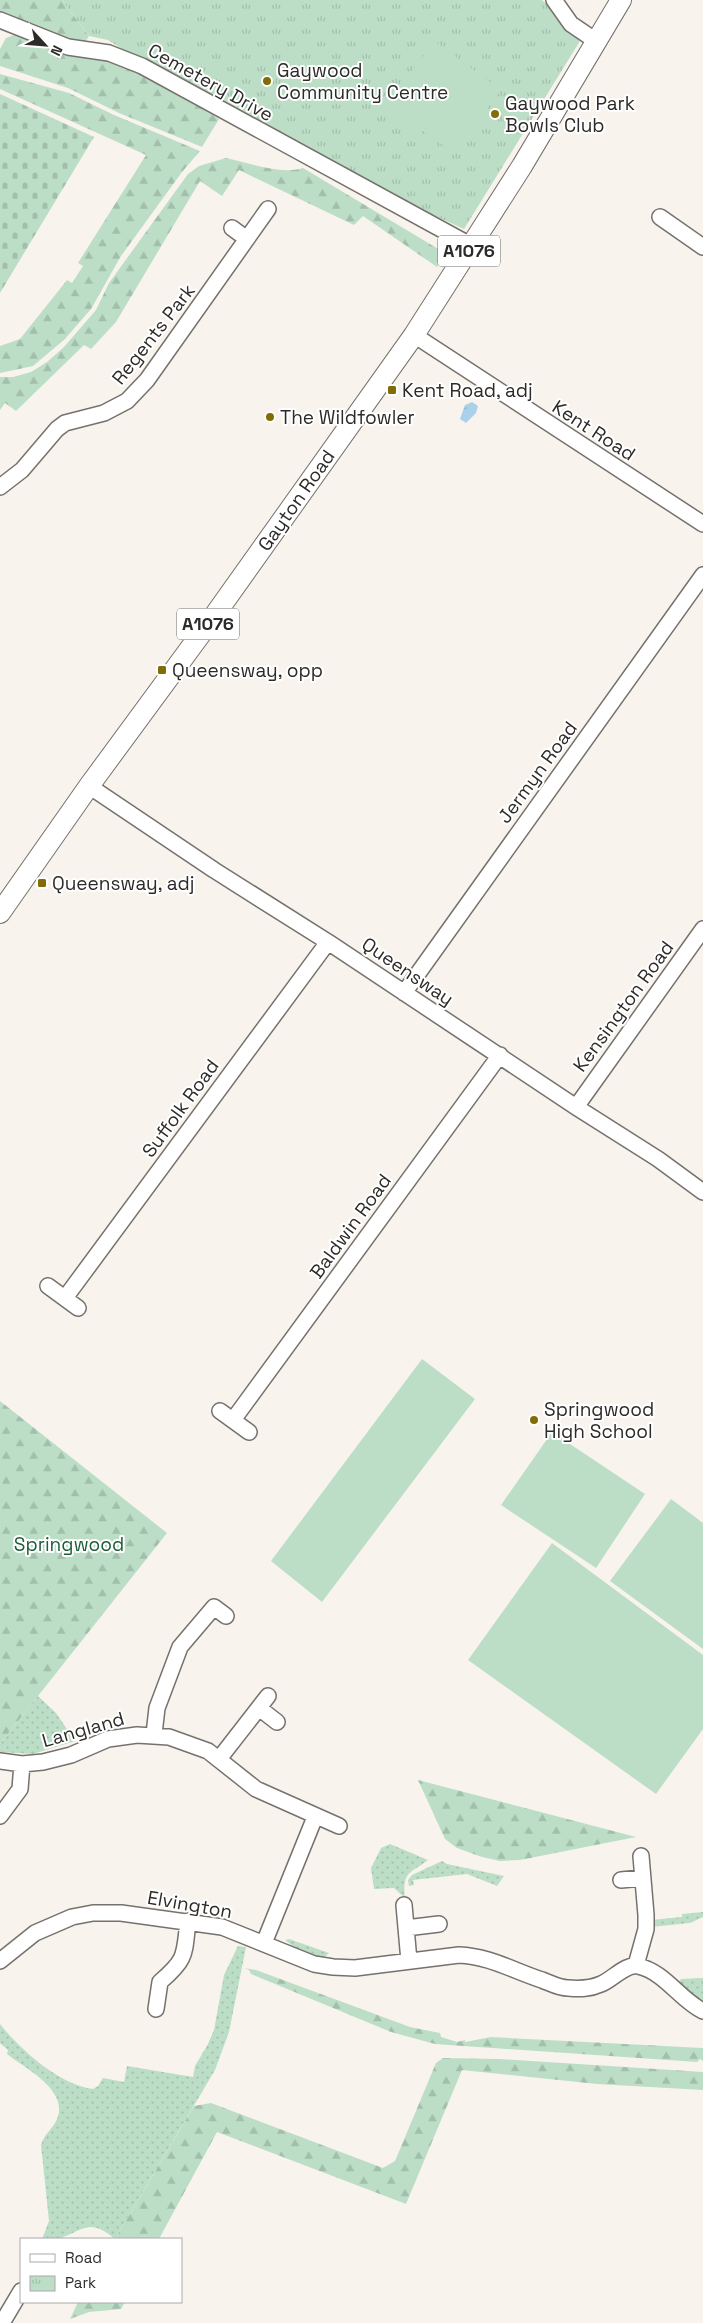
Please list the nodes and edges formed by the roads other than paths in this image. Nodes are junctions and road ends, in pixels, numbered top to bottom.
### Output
1 (554, 0) edge
2 (621, 0) edge
3 (0, 20) edge
4 (596, 41) junction
5 (268, 209) dead end
6 (660, 217) dead end
7 (232, 228) dead end
8 (246, 239) junction
9 (472, 246) junction
10 (703, 246) edge
11 (414, 335) junction
12 (0, 487) edge
13 (703, 524) edge
14 (703, 575) edge
15 (89, 786) junction
16 (0, 913) edge
17 (703, 929) edge
18 (328, 942) junction
19 (404, 993) junction
20 (500, 1055) junction
21 (576, 1107) junction
22 (703, 1192) edge
23 (48, 1286) dead end
24 (64, 1298) junction
25 (78, 1308) dead end
26 (220, 1411) dead end
27 (233, 1420) junction
28 (249, 1432) dead end
29 (214, 1607) dead end
30 (277, 1722) dead end
31 (154, 1734) junction
32 (219, 1759) junction
33 (0, 1761) edge
34 (22, 1764) junction
35 (0, 1816) edge
36 (316, 1817) junction
37 (339, 1826) dead end
38 (641, 1856) dead end
39 (642, 1878) junction
40 (620, 1880) dead end
41 (404, 1905) dead end
42 (188, 1921) junction
43 (439, 1924) dead end
44 (406, 1928) junction
45 (264, 1943) junction
46 (0, 1961) edge
47 (409, 1961) junction
48 (636, 1965) junction
49 (156, 2009) dead end
50 (703, 2011) edge
51 (20, 2293) edge
52 (5, 2305) edge
53 (2, 2323) edge

1 - 4 street
2 - 4 main road, Gayton Road / A1076
3 - 9 street, Cemetery Drive
4 - 9 main road, Gayton Road / A1076
5 - 8 street, Regents Park
6 - 10 street
7 - 8 street
8 - 12 street, Regents Park
9 - 11 main road, Gayton Road / A1076
11 - 13 street, Kent Road
11 - 15 main road, Gayton Road / A1076
14 - 19 street, Jermyn Road
15 - 16 main road, Gayton Road / A1076
15 - 18 street, Queensway
17 - 21 street, Kensington Road
18 - 19 street, Queensway
18 - 24 street, Suffolk Road
19 - 20 street, Queensway
20 - 21 street, Queensway
20 - 27 street, Baldwin Road
21 - 22 street, Queensway
23 - 24 street
24 - 25 street
26 - 27 street
27 - 28 street
29 - 31 street, Langland
30 - 32 street
31 - 32 street, Langland
31 - 34 street, Langland
32 - 36 street, Langland
33 - 34 street, Langland
34 - 35 street, Langland
36 - 37 street, Langland
36 - 45 street
38 - 39 street
39 - 40 street
39 - 48 street
41 - 44 street
42 - 45 street, Elvington
42 - 46 street, Elvington
42 - 49 street
43 - 44 street
44 - 47 street
45 - 47 street, Elvington
47 - 48 street, Elvington
48 - 50 street
51 - 52 street
52 - 53 street

